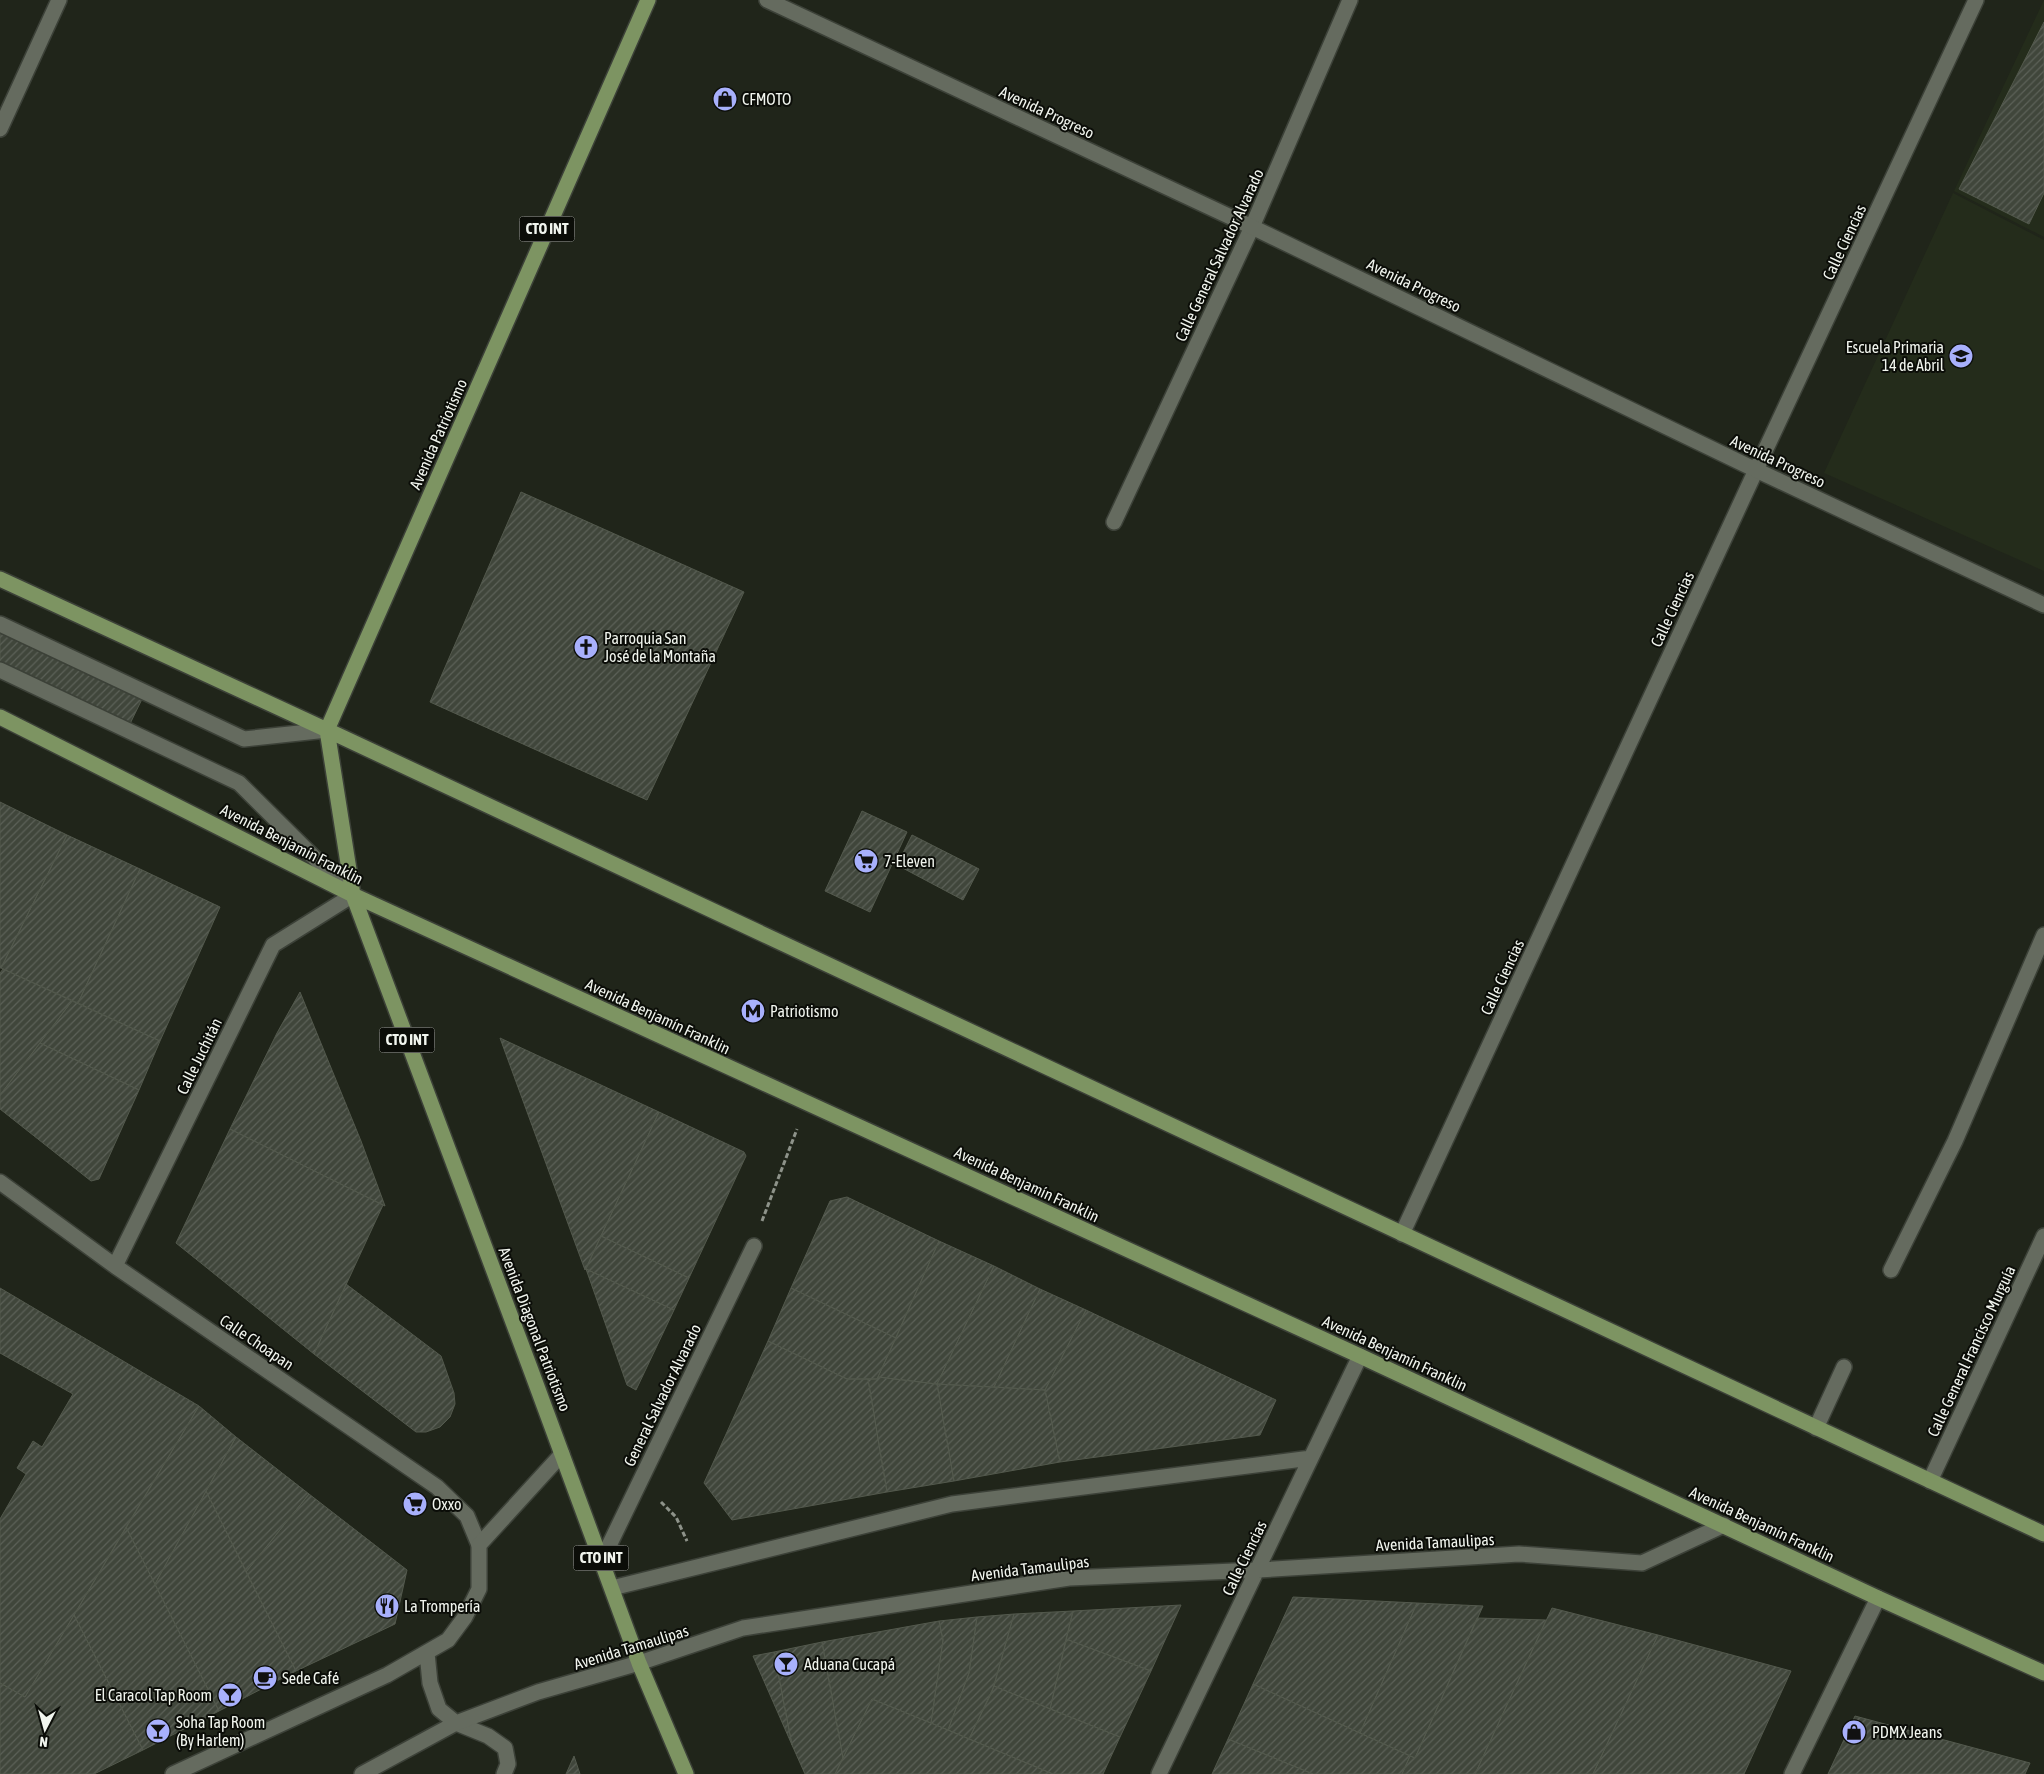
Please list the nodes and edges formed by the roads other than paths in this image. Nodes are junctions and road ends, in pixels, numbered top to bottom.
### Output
1 (59, 0) edge
2 (648, 0) edge
3 (767, 0) edge
4 (1350, 0) edge
5 (1976, 0) edge
6 (0, 129) edge
7 (1252, 227) junction
8 (1756, 470) junction
9 (1114, 522) dead end
10 (0, 579) edge
11 (2044, 605) edge
12 (0, 624) edge
13 (0, 670) edge
14 (0, 717) edge
15 (327, 730) junction
16 (353, 896) junction
17 (2044, 935) edge
18 (0, 1182) edge
19 (1402, 1234) junction
20 (2044, 1236) edge
21 (754, 1246) dead end
22 (115, 1266) junction
23 (1891, 1270) dead end
24 (1360, 1356) junction
25 (1844, 1367) dead end
26 (1816, 1428) junction
27 (562, 1454) junction
28 (1311, 1458) junction
29 (1930, 1481) junction
30 (1724, 1525) junction
31 (2044, 1534) edge
32 (479, 1545) junction
33 (602, 1560) junction
34 (1258, 1570) junction
35 (612, 1588) junction
36 (1878, 1598) junction
37 (427, 1653) junction
38 (639, 1663) junction
39 (2044, 1673) edge
40 (456, 1724) junction
41 (173, 1774) edge
42 (362, 1774) edge
43 (504, 1774) edge
44 (686, 1774) edge
45 (1160, 1774) edge
46 (1792, 1774) edge

1 - 6 street
2 - 15 main road, Avenida Patriotismo / CTO INT
3 - 7 street, Avenida Progreso
4 - 7 street, Calle General Salvador Alvarado
5 - 8 street, Calle Ciencias
7 - 8 street, Avenida Progreso
7 - 9 street, Calle General Salvador Alvarado
8 - 11 street, Avenida Progreso
8 - 19 street, Calle Ciencias
10 - 15 main road
12 - 15 street
13 - 16 street
14 - 16 main road, Avenida Benjamín Franklin
15 - 16 main road, CTO INT
15 - 19 main road
16 - 22 street, Calle Juchitán
16 - 24 main road, Avenida Benjamín Franklin
16 - 27 main road, Avenida Diagonal Patriotismo / CTO INT
17 - 23 street
18 - 22 street, Calle Choapan
19 - 26 main road
20 - 29 street, Calle General Francisco Murguía
21 - 33 street, General Salvador Alvarado
22 - 32 street, Calle Choapan
24 - 28 street, Calle Ciencias
24 - 30 main road, Avenida Benjamín Franklin
25 - 26 street
26 - 29 main road
27 - 32 street
27 - 33 main road, Avenida Diagonal Patriotismo / CTO INT
28 - 34 street, Calle Ciencias
28 - 35 street
29 - 31 main road
30 - 34 street, Avenida Tamaulipas
30 - 36 main road, Avenida Benjamín Franklin
32 - 37 street
33 - 35 main road, Avenida Diagonal Patriotismo / CTO INT
34 - 38 street, Avenida Tamaulipas
34 - 45 street, Calle Ciencias
35 - 38 main road, Avenida Diagonal Patriotismo / CTO INT
36 - 39 main road, Avenida Benjamín Franklin
36 - 46 street
37 - 40 street
37 - 41 street
38 - 40 street, Avenida Tamaulipas
38 - 44 main road, Avenida Diagonal Patriotismo / CTO INT
40 - 42 street, Avenida Tamaulipas
40 - 43 street

